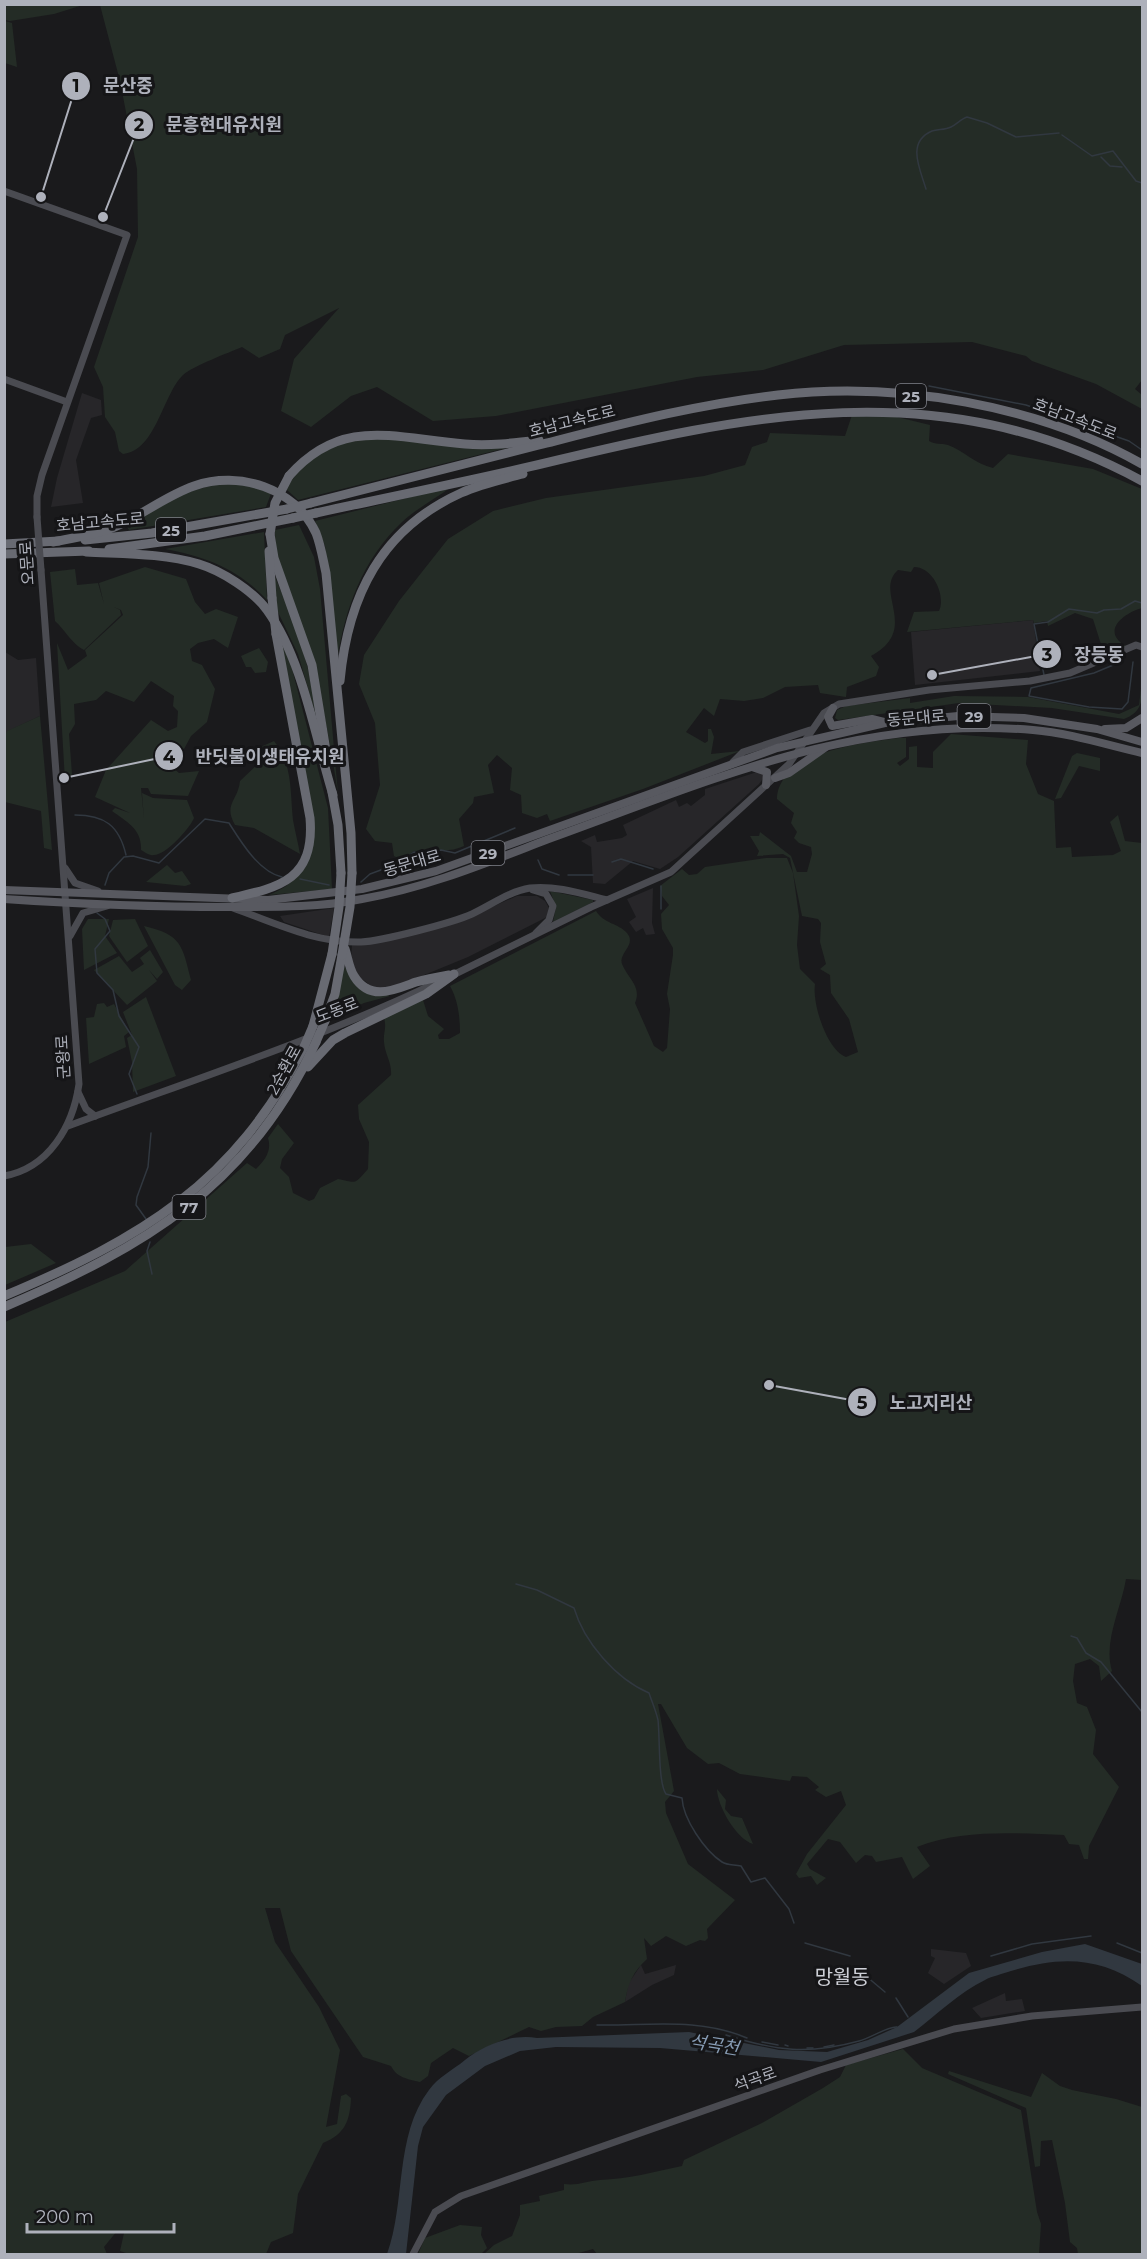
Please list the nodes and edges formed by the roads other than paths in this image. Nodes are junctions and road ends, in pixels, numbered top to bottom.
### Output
1 (4, 191) edge
2 (4, 379) edge
3 (67, 402) junction
4 (698, 428) junction
5 (571, 437) junction
6 (1143, 464) edge
7 (1143, 481) edge
8 (270, 534) junction
9 (53, 542) junction
10 (4, 544) edge
11 (86, 552) junction
12 (4, 554) edge
13 (1143, 647) edge
14 (338, 707) junction
15 (833, 708) junction
16 (1143, 718) edge
17 (885, 723) junction
18 (814, 727) junction
19 (1097, 729) junction
20 (805, 740) junction
21 (1143, 742) edge
22 (830, 744) junction
23 (798, 751) junction
24 (1143, 753) edge
25 (733, 762) junction
26 (747, 767) junction
27 (775, 778) junction
28 (766, 785) junction
29 (333, 795) junction
30 (64, 866) junction
31 (524, 889) junction
32 (4, 890) edge
33 (66, 892) junction
34 (108, 894) junction
35 (4, 899) edge
36 (607, 900) junction
37 (67, 903) junction
38 (230, 903) junction
39 (113, 905) junction
40 (533, 936) junction
41 (69, 939) junction
42 (342, 953) junction
43 (454, 974) junction
44 (297, 1080) junction
45 (78, 1091) junction
46 (95, 1116) junction
47 (68, 1126) junction
48 (4, 1176) edge
49 (4, 1296) edge
50 (4, 1307) edge
51 (1143, 2007) edge
52 (413, 2254) edge

1 - 3 main road, 오문로
2 - 3 main road
3 - 30 main road, 오문로, bridge
4 - 7 highway, 호남고속도로 / 25
4 - 11 highway, 호남고속도로 / 25, bridge
4 - 14 highway
5 - 6 highway, 호남고속도로 / 25
5 - 8 highway, bridge
5 - 9 highway, 호남고속도로 / 25, bridge
8 - 29 highway
8 - 38 highway, bridge
9 - 10 highway, 호남고속도로 / 25
9 - 14 highway
11 - 12 highway, 호남고속도로 / 25
11 - 29 highway
13 - 15 main road
14 - 42 highway, 2순환로 / 77, bridge
15 - 17 main road
15 - 18 main road
16 - 19 main road
17 - 19 main road, 동문대로 / 29
17 - 20 main road, 동문대로 / 29
18 - 20 main road
18 - 25 main road
19 - 21 main road, 동문대로 / 29
20 - 23 main road
20 - 25 main road, 동문대로 / 29
22 - 23 main road, 동문대로 / 29
22 - 24 main road, 동문대로 / 29
22 - 27 main road
23 - 26 main road, 동문대로 / 29
23 - 27 main road
25 - 38 main road, 동문대로 / 29
26 - 28 main road
26 - 38 main road, 동문대로 / 29
27 - 28 main road
28 - 36 main road
29 - 42 highway, 2순환로 / 77, bridge
30 - 33 main road, 오문로
30 - 34 main road
31 - 36 main road, 동문대로
31 - 38 main road, 동문대로
31 - 40 main road
32 - 33 main road, 동문대로 / 29
33 - 34 main road, 동문대로 / 29
33 - 37 main road, 오문로
34 - 38 main road, 동문대로 / 29
35 - 37 main road, 동문대로 / 29
36 - 40 main road, 도동로
37 - 39 main road, 동문대로 / 29
37 - 41 main road, 군왕로
38 - 39 main road, 동문대로 / 29
39 - 41 main road
40 - 43 main road, 도동로
41 - 45 main road, 군왕로
42 - 43 highway
42 - 44 highway, 2순환로 / 77, bridge
42 - 49 highway, 2순환로 / 77, bridge
43 - 44 highway
43 - 46 main road, 도동로
44 - 50 highway, 2순환로 / 77
45 - 46 main road
45 - 47 main road, 군왕로
46 - 47 main road, 도동로
47 - 48 main road, 군왕로
51 - 52 main road, 석곡로

